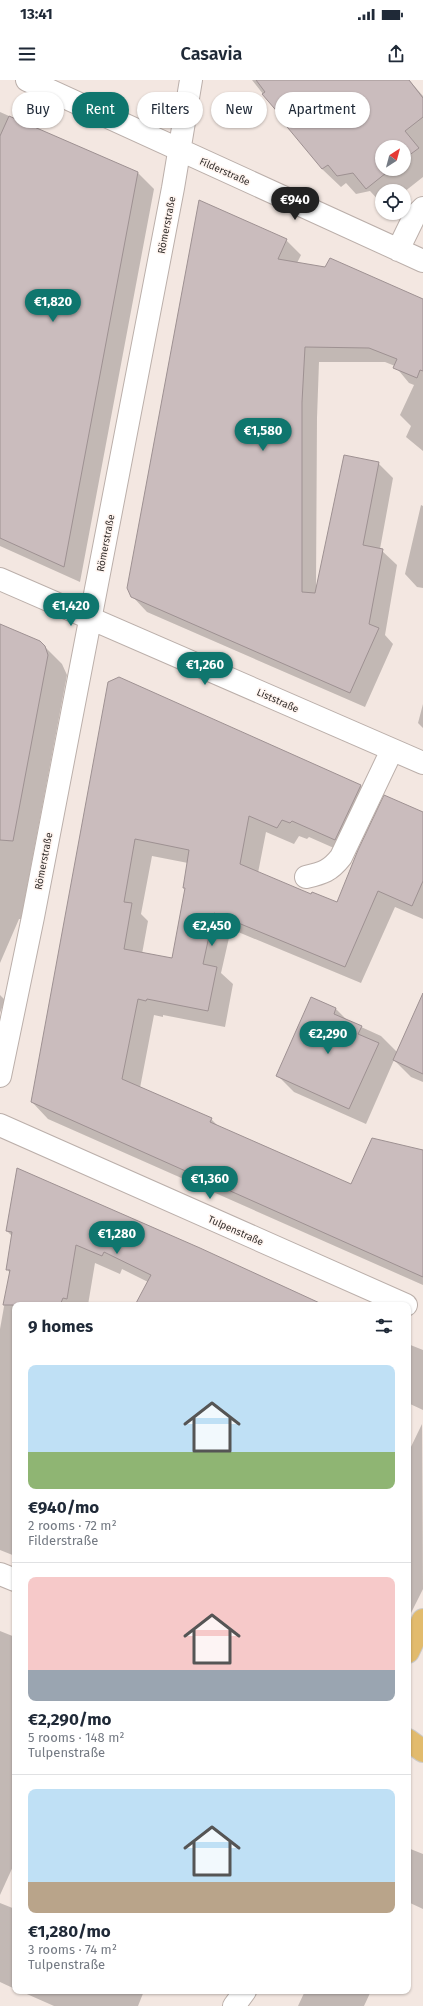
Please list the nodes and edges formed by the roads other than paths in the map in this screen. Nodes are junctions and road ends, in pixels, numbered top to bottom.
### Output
1 (27, 80) edge
2 (191, 80) edge
3 (180, 151) junction
4 (423, 208) edge
5 (398, 250) junction
6 (423, 261) edge
7 (0, 578) edge
8 (90, 618) junction
9 (392, 750) junction
10 (423, 763) edge
11 (306, 876) dead end
12 (0, 1076) edge
13 (0, 1125) edge
14 (400, 1302) edge
15 (411, 1307) edge
16 (423, 1312) edge
17 (0, 1574) edge
18 (12, 1579) edge
19 (423, 1620) edge
20 (411, 1646) edge
21 (411, 1742) edge
22 (423, 1751) edge
23 (243, 1994) edge
24 (234, 2006) edge

1 - 3 street, Filderstraße
2 - 3 street, Römerstraße
3 - 5 street, Filderstraße
3 - 8 street, Römerstraße
4 - 5 street
5 - 6 street, Filderstraße
7 - 8 street, Liststraße
8 - 9 street, Liststraße
8 - 12 street, Römerstraße
9 - 10 street, Liststraße
9 - 11 street
13 - 14 street, Tulpenstraße
15 - 16 street, Tulpenstraße
17 - 18 street
19 - 20 main road
21 - 22 main road
23 - 24 street

